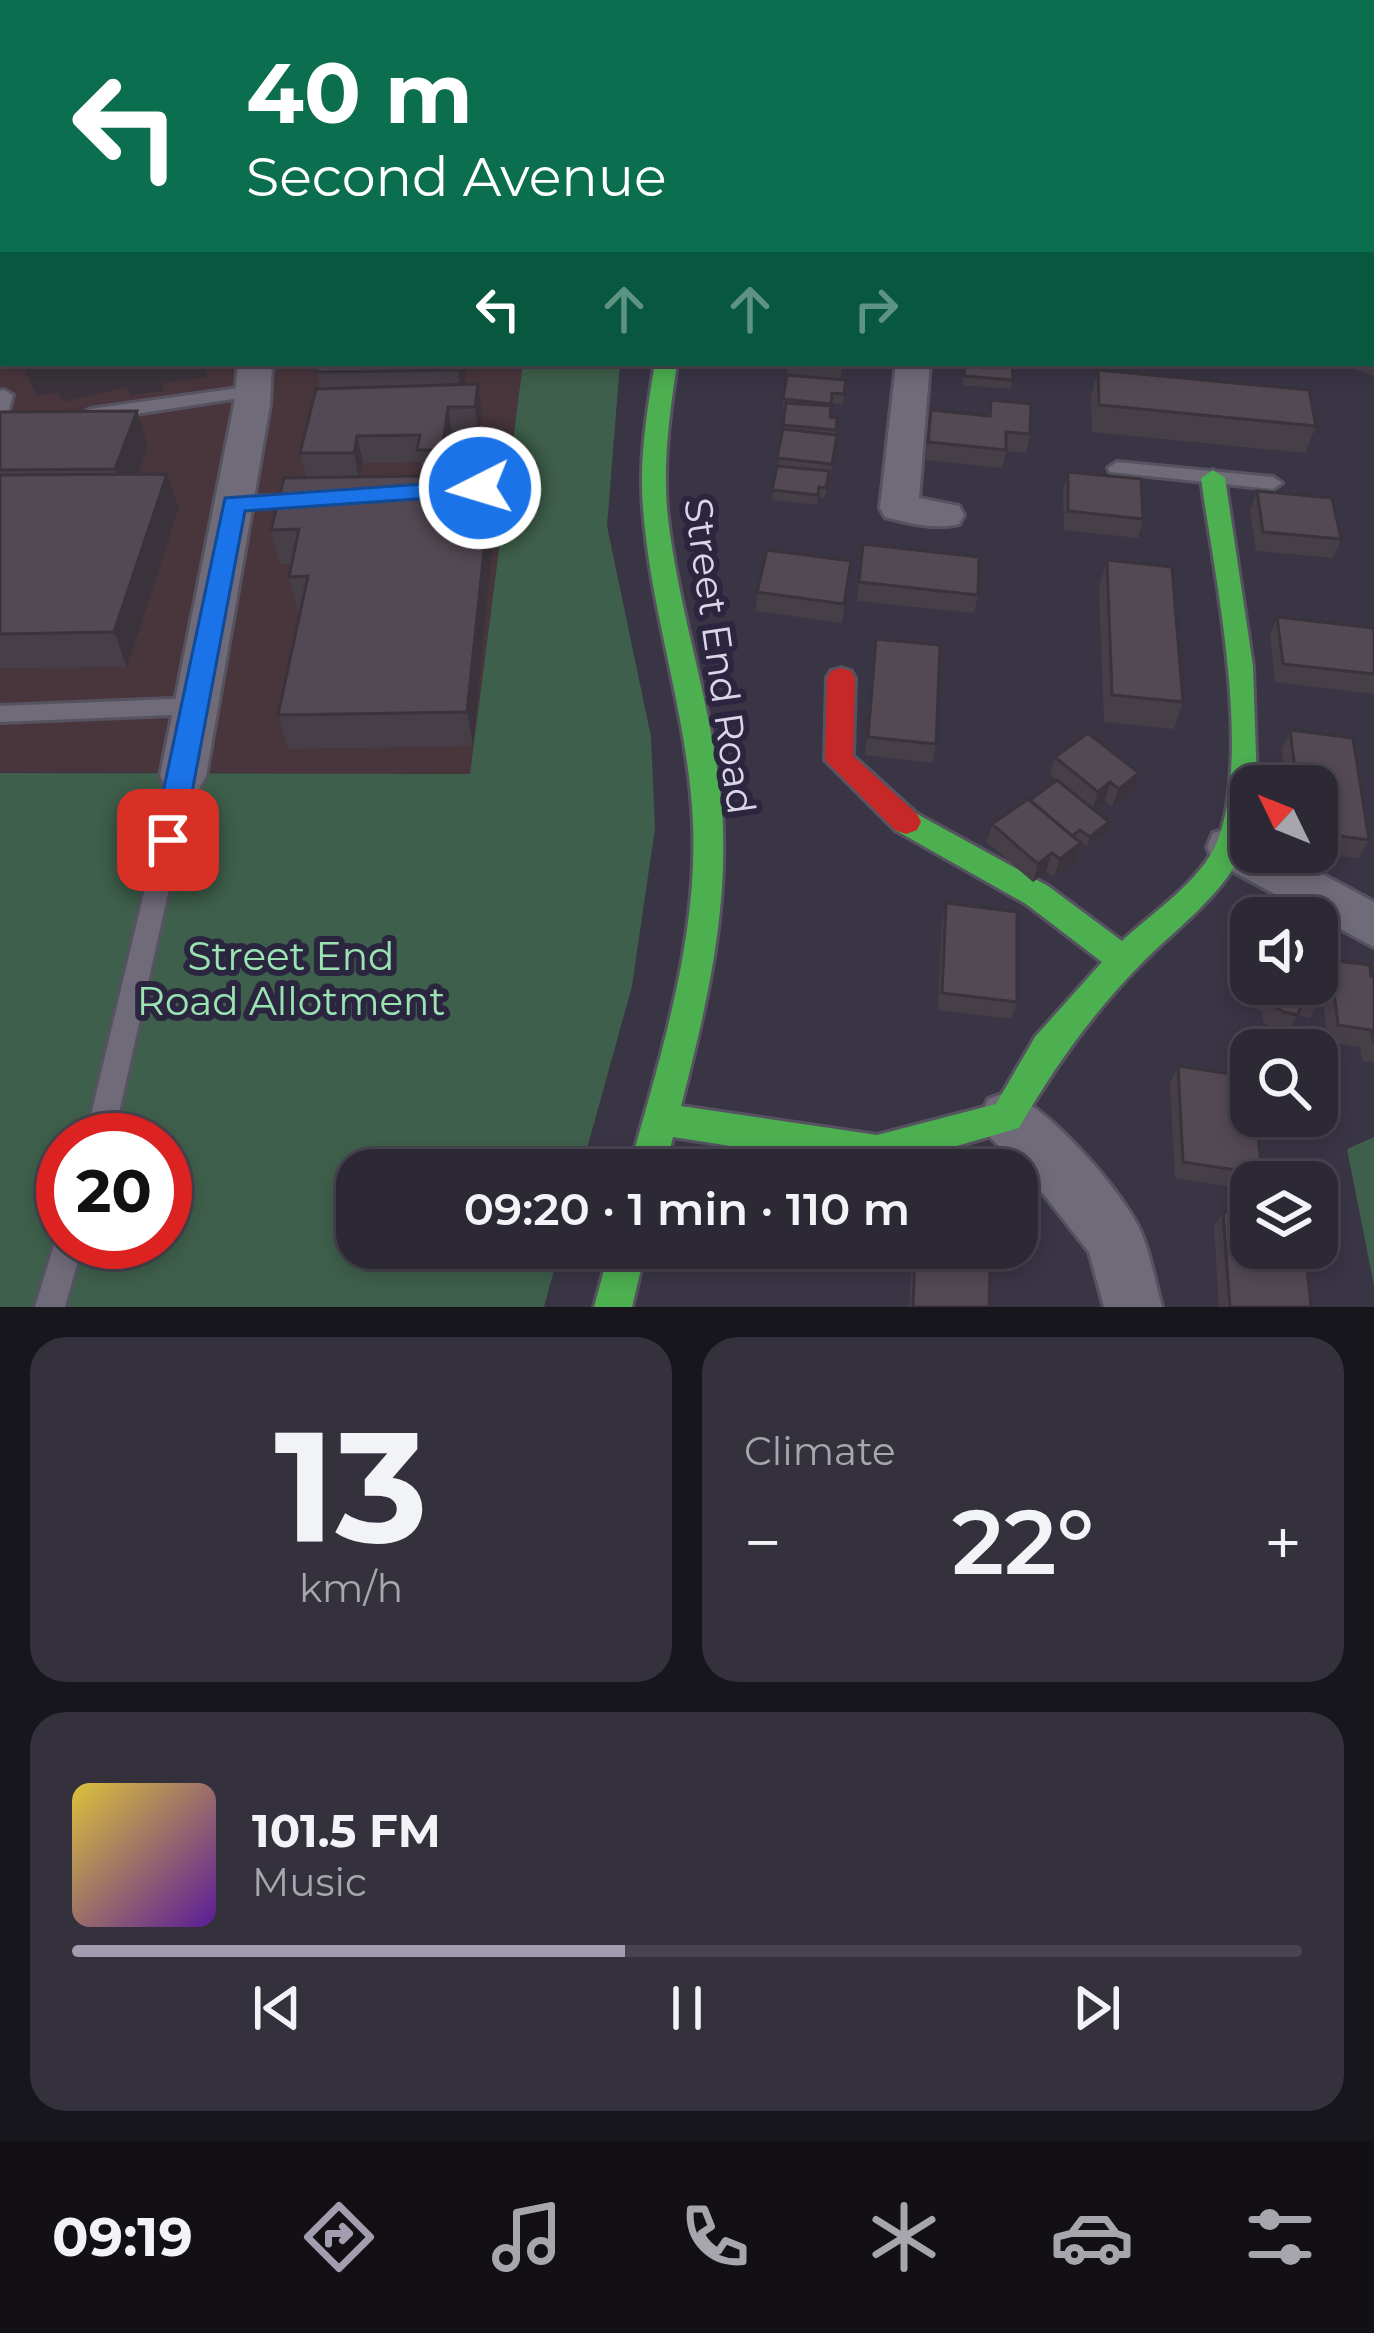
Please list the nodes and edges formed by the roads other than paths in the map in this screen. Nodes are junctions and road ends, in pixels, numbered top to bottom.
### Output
1 (666, 366) edge
2 (913, 366) edge
3 (254, 377) edge
4 (67, 419) edge
5 (22, 426) edge
6 (0, 429) edge
7 (1117, 468) dead end
8 (1213, 478) junction
9 (1274, 483) dead end
10 (323, 501) edge
11 (234, 503) junction
12 (945, 515) dead end
13 (841, 677) dead end
14 (196, 706) junction
15 (0, 714) edge
16 (1243, 765) edge
17 (183, 776) joint
18 (1230, 847) edge
19 (1277, 873) edge
20 (1374, 926) edge
21 (1124, 960) junction
22 (105, 1113) edge
23 (1007, 1118) junction
24 (659, 1119) junction
25 (652, 1149) edge
26 (61, 1269) edge
27 (623, 1269) edge
28 (50, 1307) edge
29 (614, 1307) edge
30 (1133, 1307) edge

1 - 24 street, Street End Road
2 - 12 street
3 - 4 lane
3 - 11 street
5 - 6 lane
7 - 8 lane
8 - 9 lane
8 - 16 street
10 - 11 lane
11 - 14 street
13 - 21 street
14 - 15 lane
14 - 17 street
17 - 22 lane
18 - 21 street
19 - 20 street
21 - 23 street
23 - 24 street
23 - 30 street
24 - 25 street, Street End Road
26 - 28 lane
27 - 29 street

